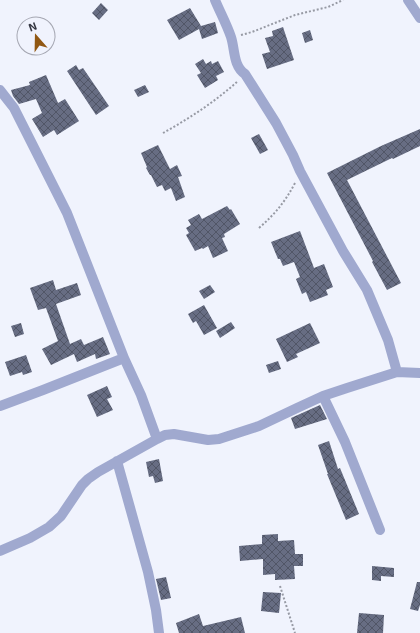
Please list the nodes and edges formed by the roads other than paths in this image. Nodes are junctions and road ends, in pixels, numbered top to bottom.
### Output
1 (215, 0) edge
2 (408, 0) edge
3 (420, 18) edge
4 (0, 90) edge
5 (124, 358) junction
6 (397, 372) junction
7 (420, 373) edge
8 (323, 396) junction
9 (0, 406) edge
10 (157, 439) junction
11 (117, 461) junction
12 (380, 530) dead end
13 (0, 551) edge
14 (159, 633) edge

1 - 6 street
2 - 3 street
4 - 5 street
5 - 9 street
5 - 10 street
6 - 7 street
6 - 8 street
8 - 10 street
8 - 12 street
10 - 11 street
11 - 13 street
11 - 14 street

